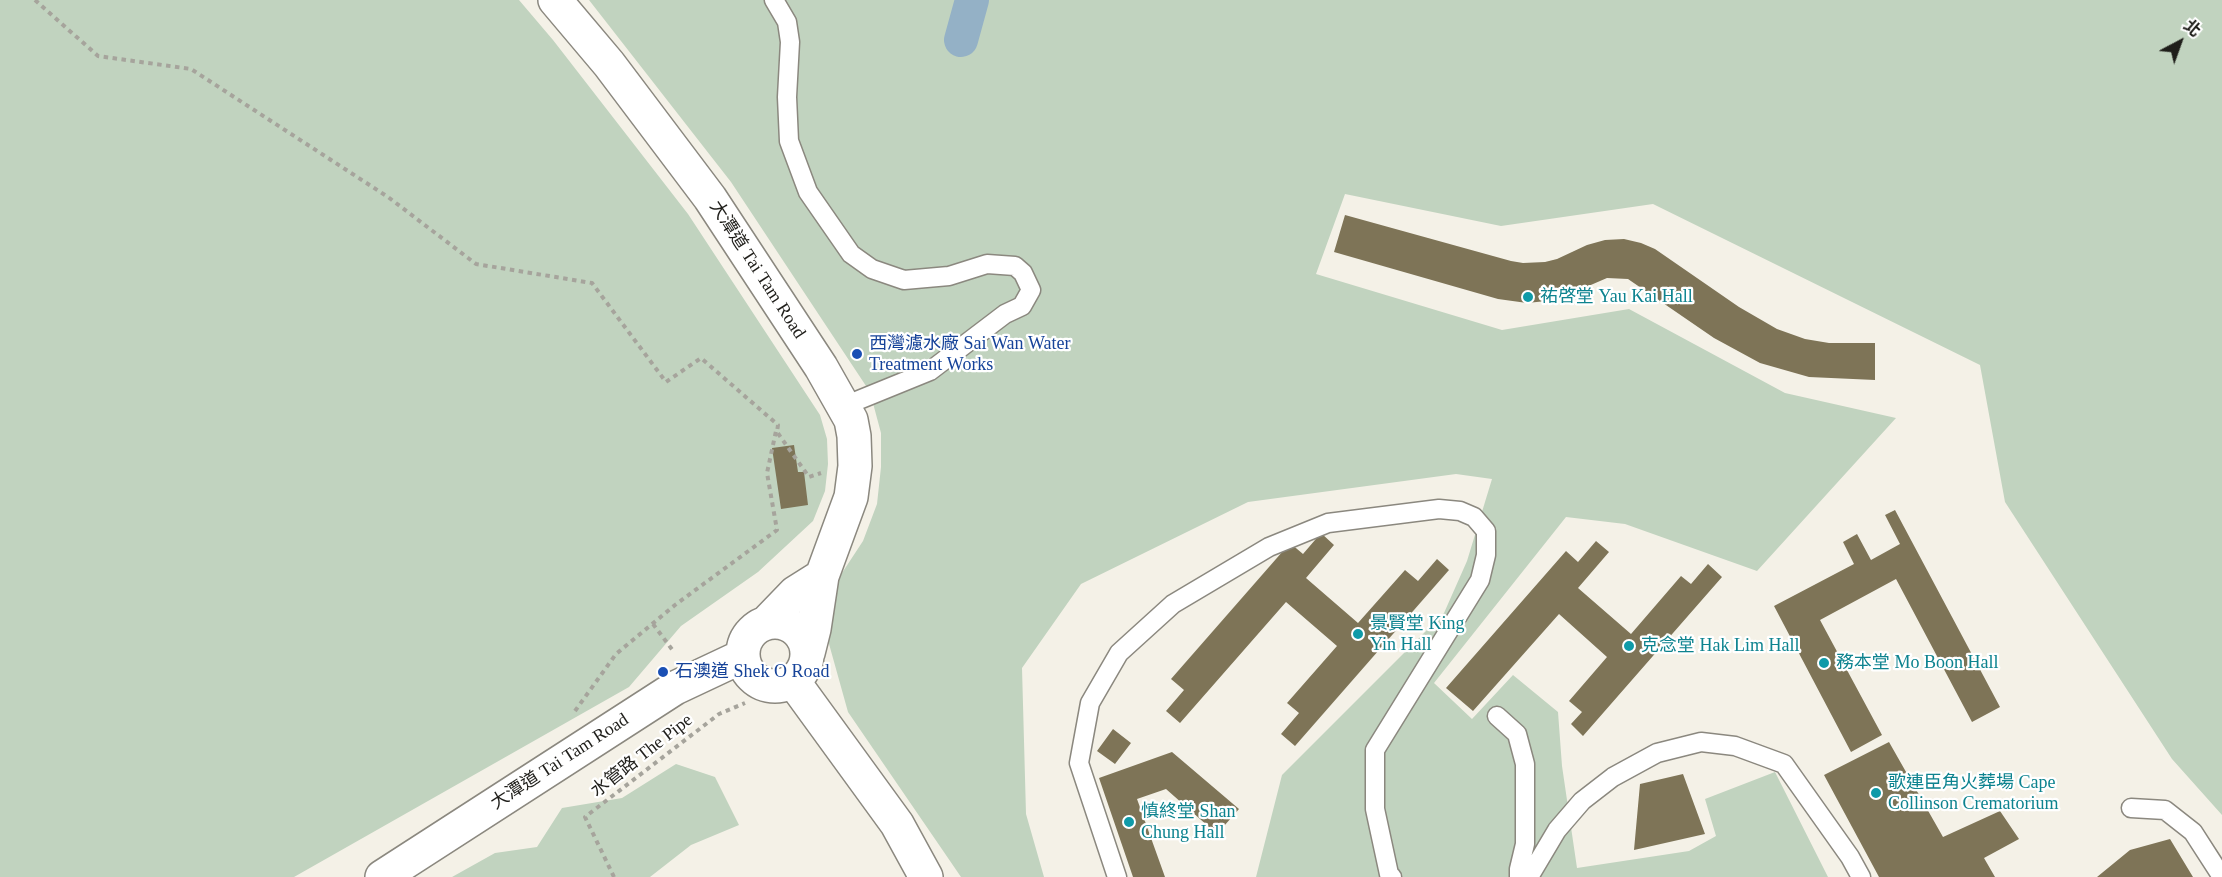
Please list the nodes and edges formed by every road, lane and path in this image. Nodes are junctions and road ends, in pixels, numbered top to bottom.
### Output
1 (35, 0) edge
2 (555, 0) edge
3 (774, 0) edge
4 (844, 406) junction
5 (778, 425) junction
6 (826, 465) dead end
7 (822, 576) junction
8 (767, 622) junction
9 (653, 624) junction
10 (808, 653) junction
11 (743, 656) junction
12 (678, 658) dead end
13 (793, 681) junction
14 (745, 703) dead end
15 (1497, 716) dead end
16 (569, 718) dead end
17 (2131, 808) dead end
18 (382, 877) edge
19 (614, 877) edge
20 (926, 877) edge
21 (1117, 877) edge
22 (1392, 877) edge
23 (1519, 877) edge
24 (1529, 877) edge
25 (1861, 877) edge
26 (2222, 877) edge

1 - 5 path
2 - 4 main road, 大潭道 Tai Tam Road
3 - 4 lane
4 - 7 main road, 大潭道 Tai Tam Road
5 - 6 path
5 - 9 path
7 - 8 main road
7 - 10 main road, 大潭道 Tai Tam Road
8 - 10 main road
8 - 11 main road
9 - 12 path
9 - 16 path
10 - 13 main road
11 - 13 main road
11 - 18 main road, 大潭道 Tai Tam Road
13 - 20 main road
14 - 19 path, 水管路 The Pipe
15 - 23 lane
17 - 26 lane
21 - 22 lane
24 - 25 lane

